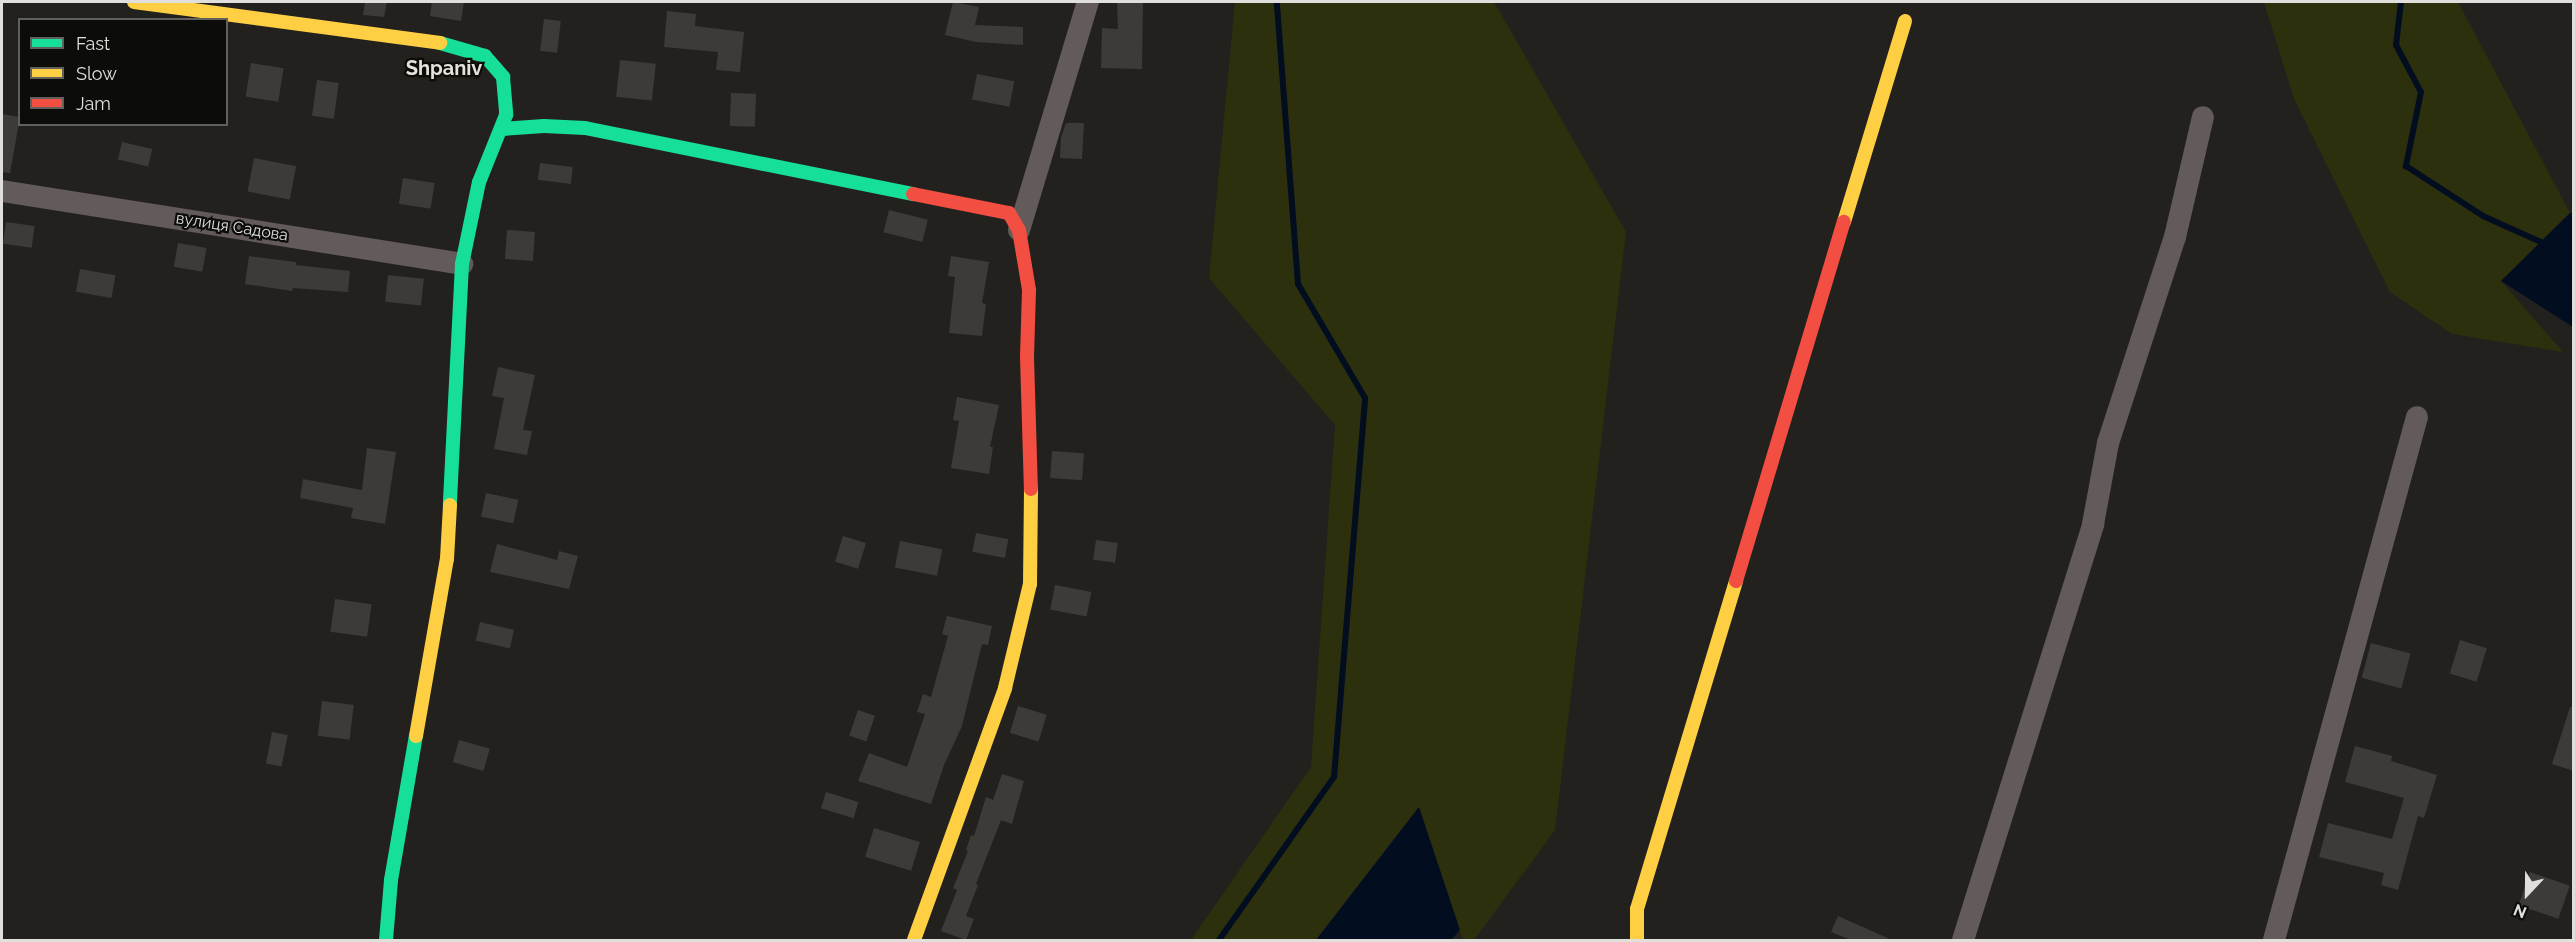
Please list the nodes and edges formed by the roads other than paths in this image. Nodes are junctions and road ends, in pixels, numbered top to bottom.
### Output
1 (134, 2) edge
2 (1088, 2) edge
3 (1905, 21) dead end
4 (2203, 117) dead end
5 (502, 129) junction
6 (2, 191) edge
7 (1019, 230) junction
8 (462, 264) junction
9 (2417, 417) dead end
10 (386, 940) edge
11 (914, 940) edge
12 (1637, 940) edge
13 (1963, 940) edge
14 (2274, 940) edge

1 - 5 street
2 - 7 street
3 - 12 street
4 - 13 street
5 - 7 street
5 - 8 street
6 - 8 street, вулиця Садова
7 - 11 street
8 - 10 street
9 - 14 street

